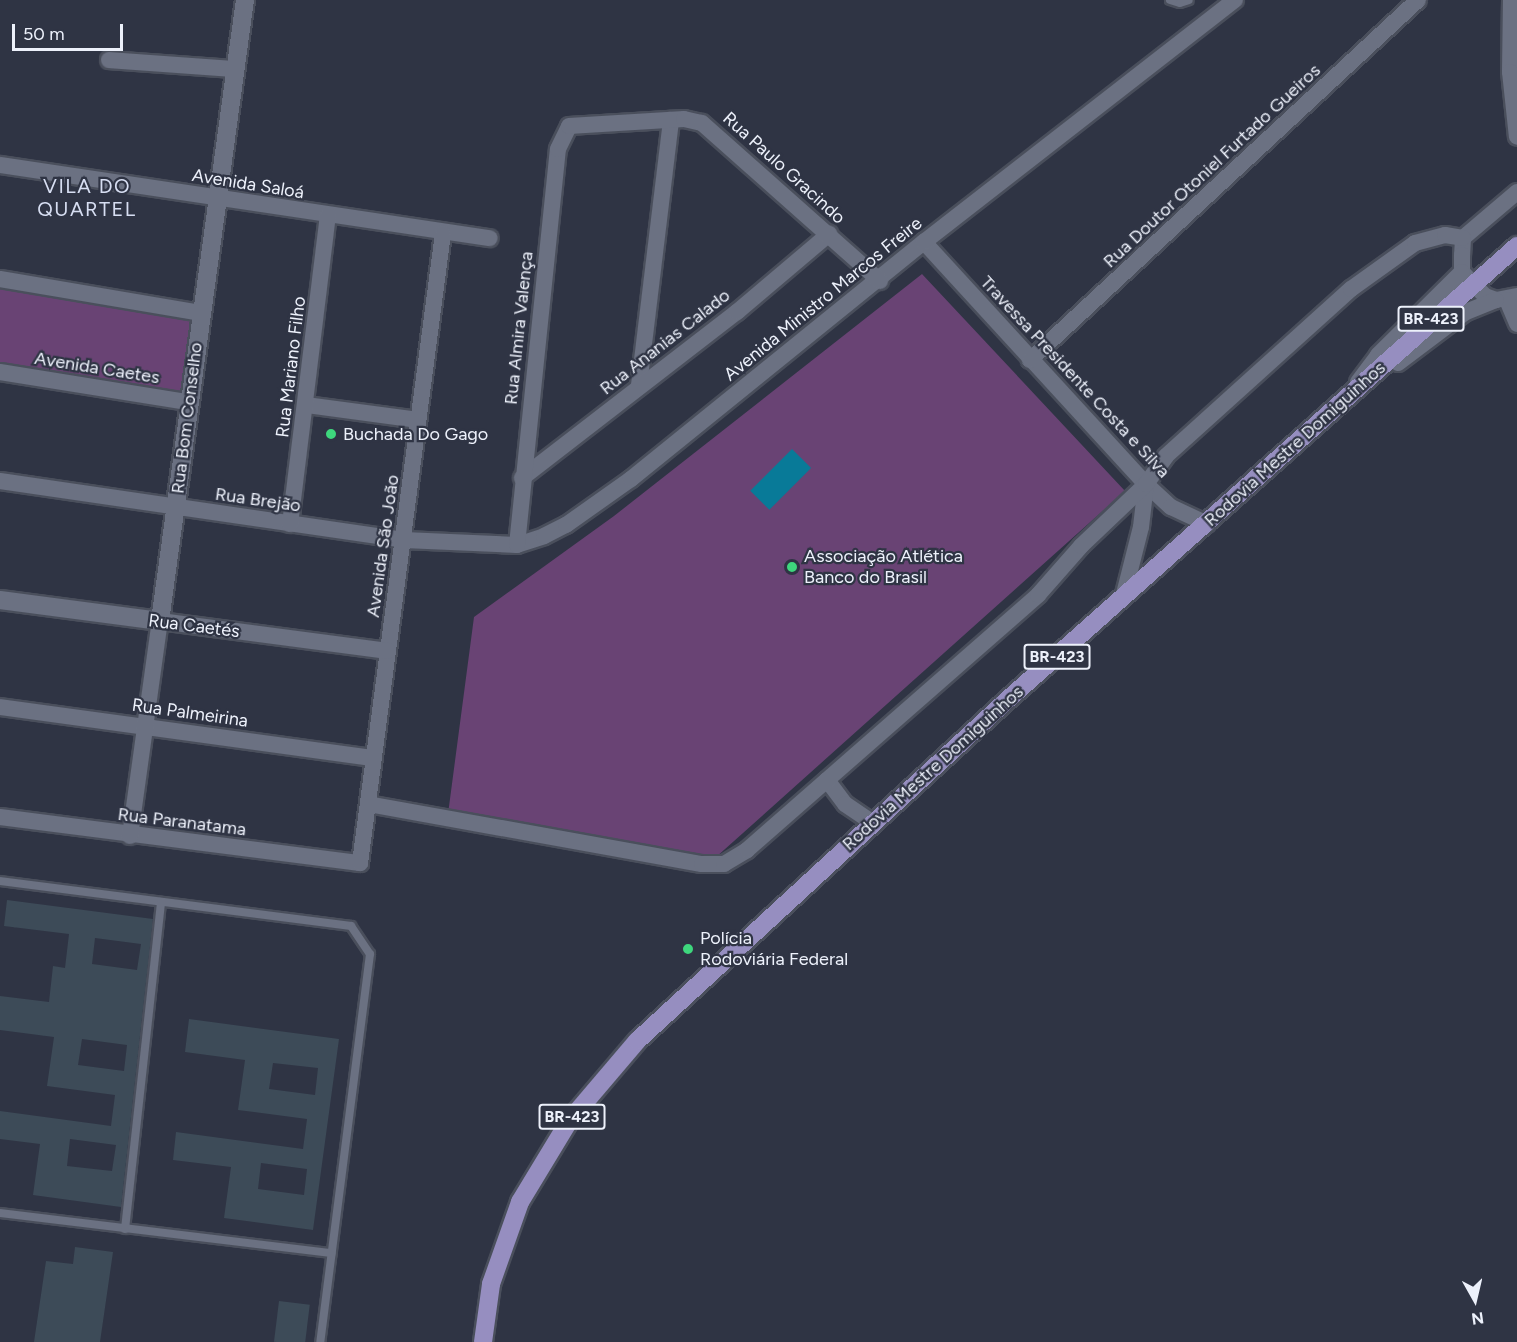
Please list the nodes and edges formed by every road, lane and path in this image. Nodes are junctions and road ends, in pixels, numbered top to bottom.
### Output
1 (245, 0) edge
2 (1170, 0) edge
3 (1189, 0) edge
4 (1235, 0) edge
5 (1418, 0) edge
6 (1511, 0) edge
7 (109, 60) dead end
8 (236, 69) junction
9 (672, 120) junction
10 (576, 123) joint
11 (1517, 137) edge
12 (0, 165) edge
13 (1517, 192) edge
14 (218, 199) junction
15 (328, 216) junction
16 (443, 233) junction
17 (830, 234) junction
18 (490, 238) dead end
19 (1463, 238) junction
20 (924, 242) junction
21 (1517, 246) edge
22 (1467, 278) junction
23 (0, 279) edge
24 (880, 281) junction
25 (1507, 299) edge
26 (200, 313) junction
27 (1517, 324) edge
28 (1030, 360) junction
29 (0, 372) edge
30 (639, 386) junction
31 (1347, 395) junction
32 (188, 402) junction
33 (306, 405) junction
34 (418, 420) junction
35 (522, 478) junction
36 (0, 481) edge
37 (1146, 484) junction
38 (175, 508) junction
39 (291, 524) junction
40 (1207, 524) junction
41 (404, 540) junction
42 (517, 545) junction
43 (1123, 598) junction
44 (0, 600) edge
45 (160, 621) junction
46 (388, 651) junction
47 (0, 707) edge
48 (146, 727) junction
49 (374, 758) junction
50 (827, 780) junction
51 (368, 804) junction
52 (0, 817) edge
53 (873, 823) junction
54 (130, 836) junction
55 (360, 863) joint
56 (0, 881) edge
57 (161, 902) junction
58 (0, 1214) edge
59 (125, 1229) junction
60 (332, 1253) junction
61 (320, 1342) edge
62 (483, 1342) edge

1 - 8 street, Rua Bom Conselho
2 - 3 lane
4 - 20 street, Avenida Ministro Marcos Freire
5 - 28 street, Rua Doutor Otoniel Furtado Gueiros
6 - 11 street
7 - 8 street
8 - 14 street, Rua Bom Conselho
9 - 10 street, Rua Paulo Gracindo
9 - 17 street, Rua Paulo Gracindo
9 - 30 street
10 - 35 street, Rua Almira Valença
12 - 14 street, Avenida Saloá
13 - 19 street
14 - 15 street, Avenida Saloá
14 - 26 street, Rua Bom Conselho
15 - 16 street, Avenida Saloá
15 - 33 street, Rua Mariano Filho
16 - 18 street, Avenida Saloá
16 - 34 street, Avenida São João
17 - 24 street, Rua Paulo Gracindo
17 - 30 street, Rua Ananias Calado
19 - 22 street
19 - 37 street
20 - 24 street, Avenida Ministro Marcos Freire
20 - 28 street, Travessa Presidente Costa e Silva
21 - 22 main road, Rodovia Mestre Domiguinhos / BR-423
22 - 25 street
22 - 31 main road, Rodovia Mestre Domiguinhos / BR-423
23 - 26 street
24 - 42 street, Avenida Ministro Marcos Freire
25 - 27 street
25 - 31 street
26 - 32 street, Rua Bom Conselho
28 - 37 street, Travessa Presidente Costa e Silva
29 - 32 street, Avenida Caetes
30 - 35 street, Rua Ananias Calado
31 - 40 main road, Rodovia Mestre Domiguinhos / BR-423
32 - 38 street, Rua Bom Conselho
33 - 34 street
33 - 39 street, Rua Mariano Filho
34 - 41 street, Avenida São João
35 - 42 street, Rua Almira Valença
36 - 38 street, Rua Brejão
37 - 40 street, Travessa Presidente Costa e Silva
37 - 43 street
37 - 50 street
38 - 39 street, Rua Brejão
38 - 45 street, Rua Bom Conselho
39 - 41 street, Rua Brejão
40 - 43 main road, Rodovia Mestre Domiguinhos / BR-423
41 - 42 street, Avenida Ministro Marcos Freire
41 - 46 street, Avenida São João
43 - 53 main road, Rodovia Mestre Domiguinhos / BR-423
44 - 45 street, Rua Caetés
45 - 46 street, Rua Caetés
45 - 48 street, Rua Bom Conselho
46 - 49 street, Avenida São João
47 - 48 street, Rua Palmeirina
48 - 49 street, Rua Palmeirina
48 - 54 street, Rua Bom Conselho
49 - 51 street, Avenida São João
50 - 51 street
50 - 53 street
51 - 55 street, Avenida São João
52 - 54 street, Rua Paranatama
53 - 62 main road, Rodovia Mestre Domiguinhos / BR-423
54 - 55 street, Rua Paranatama
56 - 57 lane
57 - 59 lane
57 - 60 lane
58 - 59 lane
59 - 60 lane
60 - 61 lane

